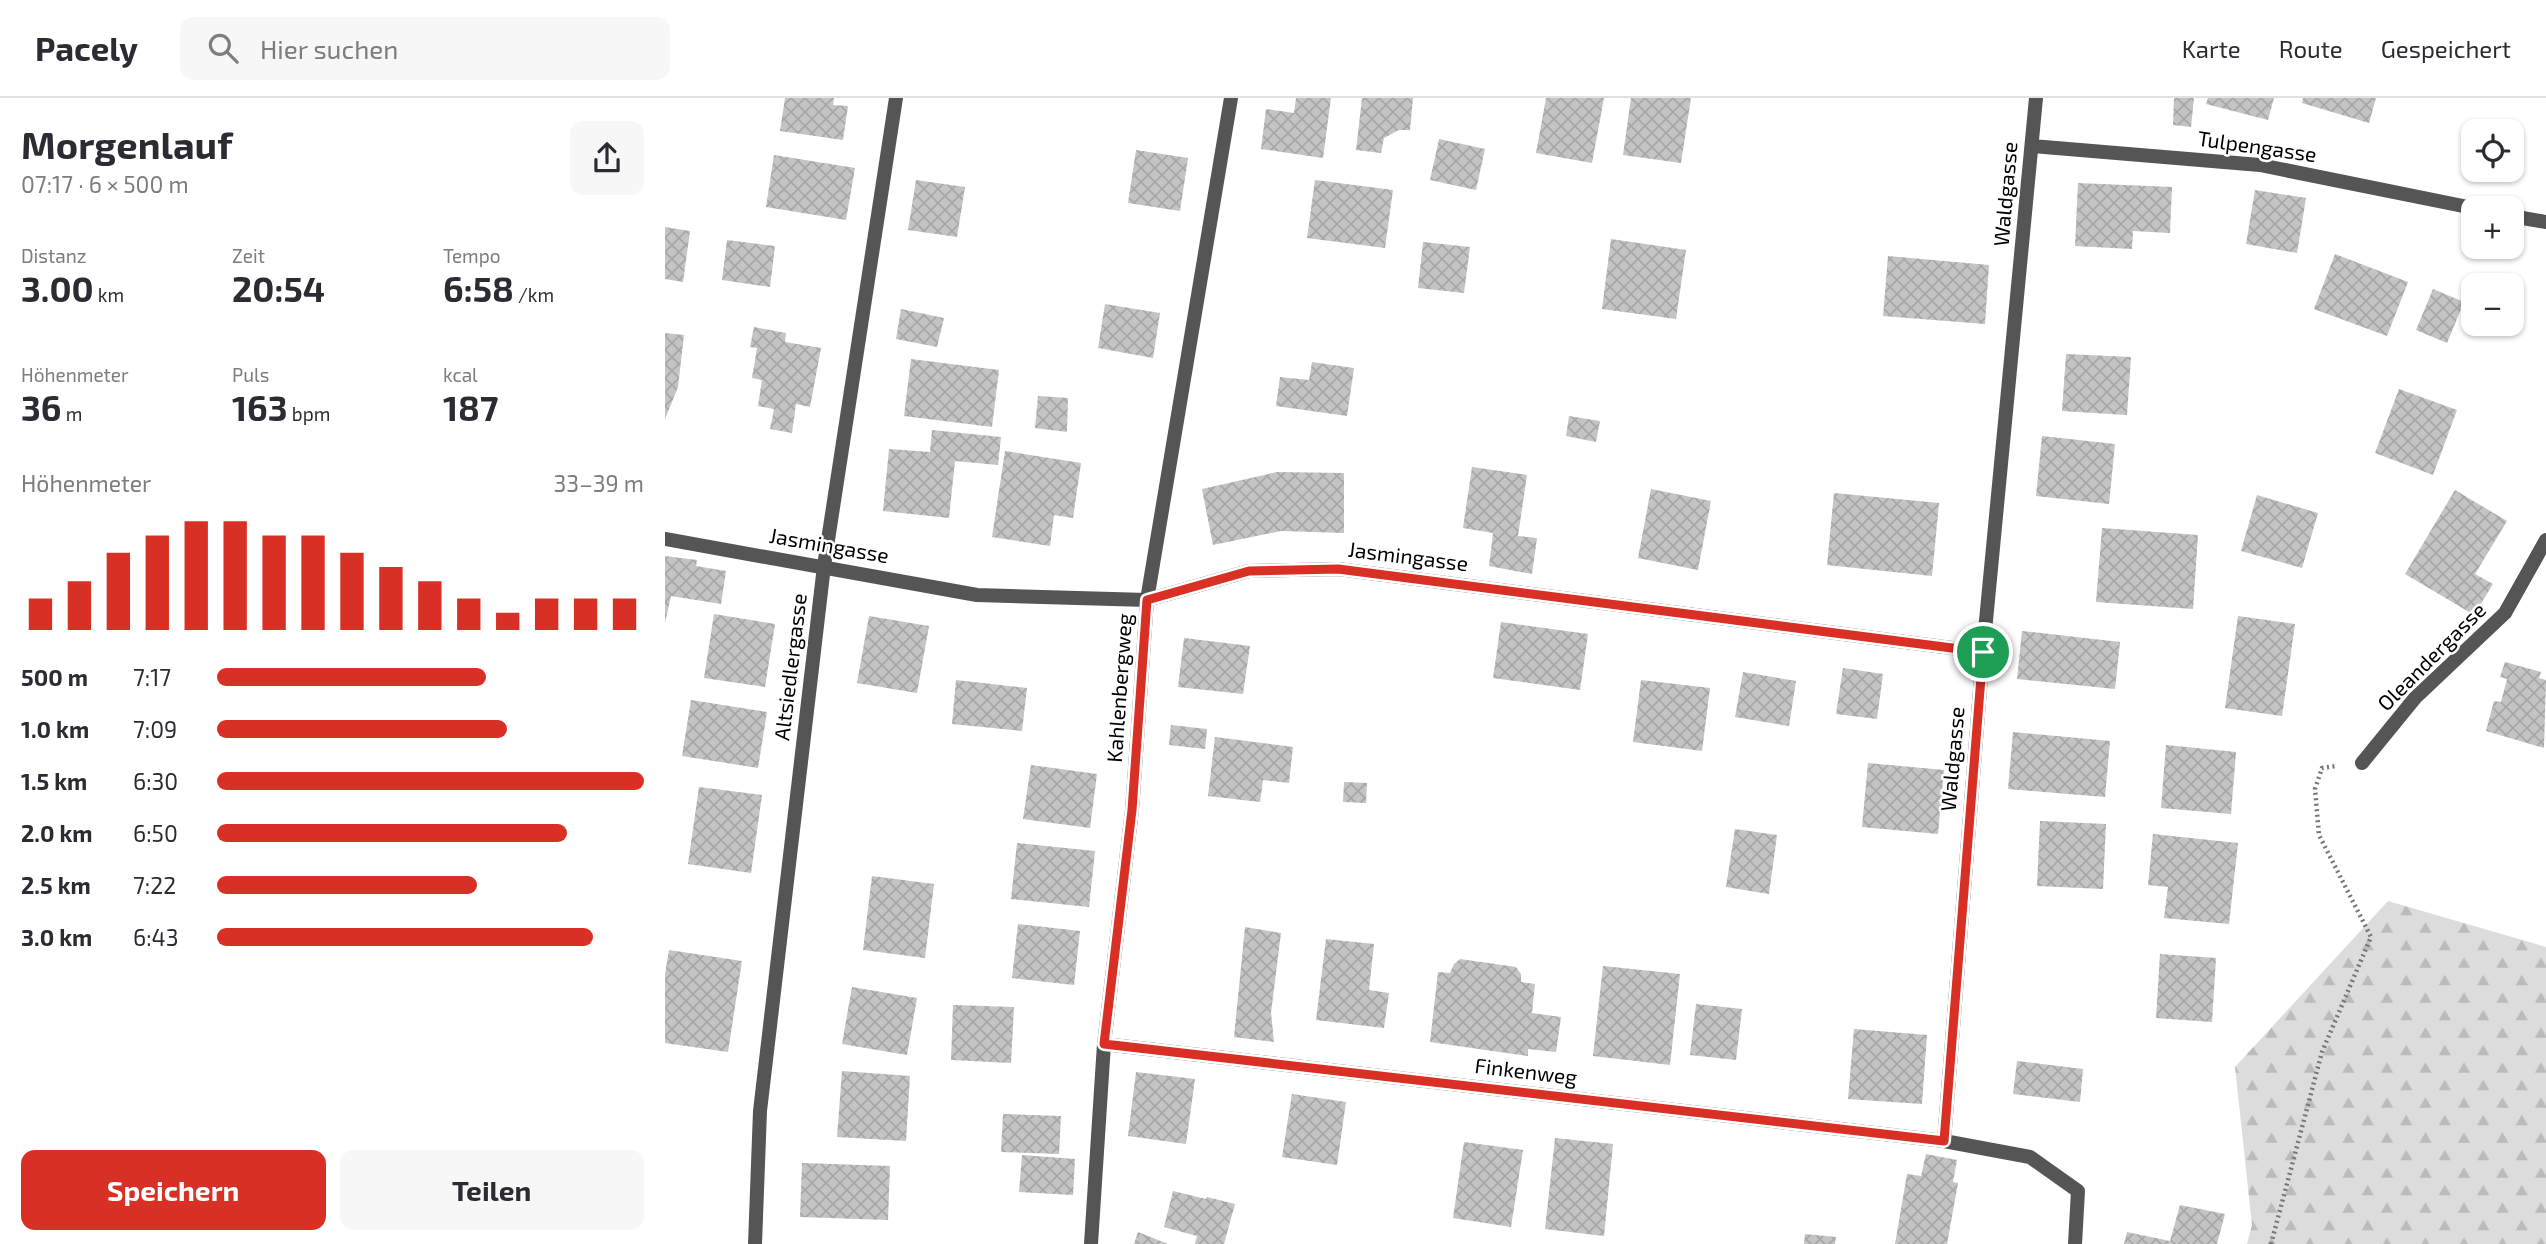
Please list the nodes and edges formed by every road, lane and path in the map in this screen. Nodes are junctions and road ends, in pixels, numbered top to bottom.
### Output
1 (896, 98) edge
2 (1231, 98) edge
3 (2036, 98) edge
4 (2032, 146) junction
5 (2461, 206) edge
6 (2524, 218) edge
7 (2546, 222) edge
8 (665, 539) edge
9 (2546, 540) edge
10 (824, 566) junction
11 (1147, 600) junction
12 (1983, 652) junction
13 (2362, 763) joint
14 (1104, 1044) junction
15 (1944, 1141) junction
16 (755, 1244) edge
17 (1090, 1244) edge
18 (2075, 1244) edge
19 (2271, 1244) edge

1 - 10 street, Altsiedlergasse
2 - 11 street, Kahlenbergweg
3 - 4 street, Waldgasse
4 - 5 street, Tulpengasse
4 - 12 street, Waldgasse
6 - 7 street
8 - 10 street, Jasmingasse
9 - 13 street, Oleandergasse
10 - 11 street, Jasmingasse
10 - 16 street, Altsiedlergasse
11 - 12 street, Jasmingasse
11 - 14 street, Kahlenbergweg
12 - 15 street, Waldgasse
13 - 19 path
14 - 15 street, Finkenweg
14 - 17 street, Kahlenbergweg
15 - 18 street

